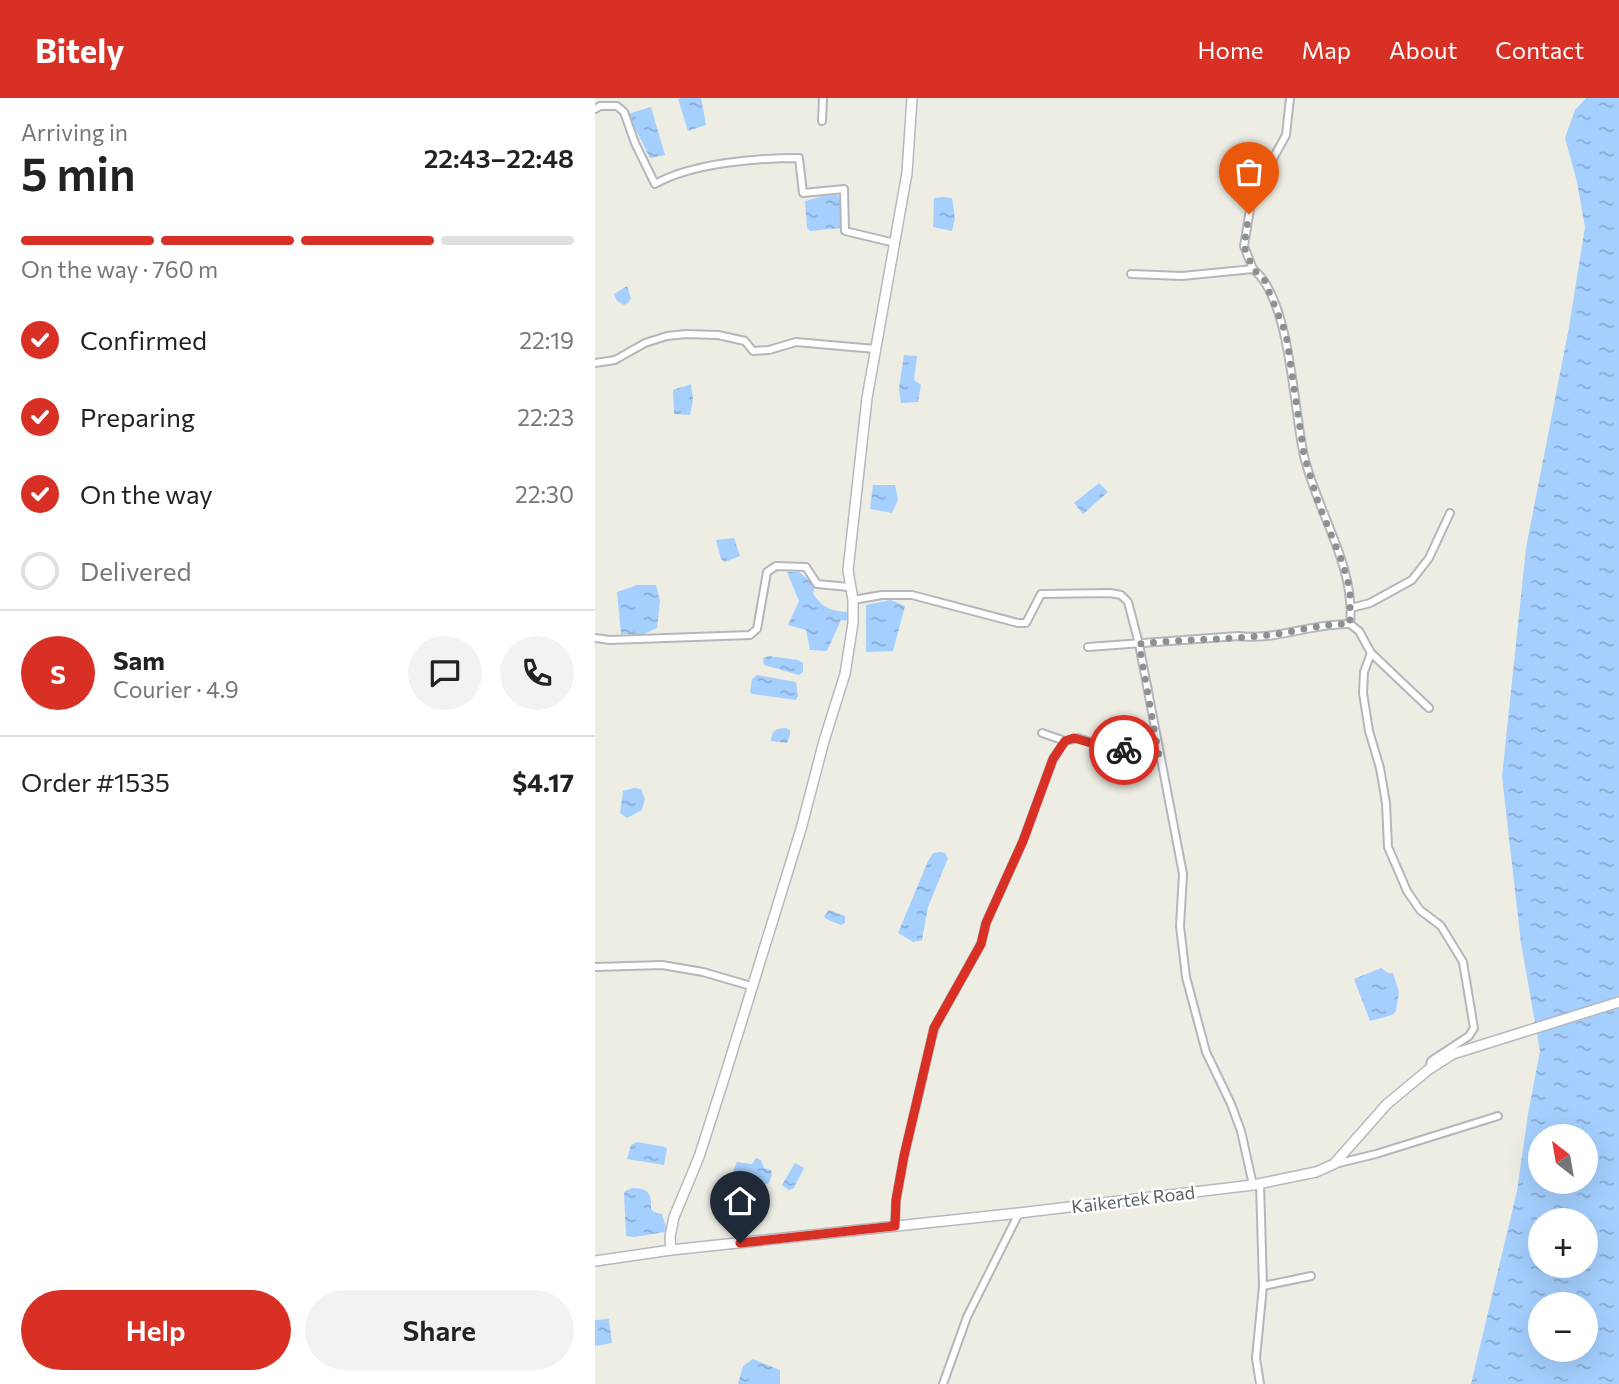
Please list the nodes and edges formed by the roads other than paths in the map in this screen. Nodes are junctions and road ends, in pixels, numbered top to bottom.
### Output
1 (823, 98) edge
2 (912, 98) edge
3 (1290, 98) edge
4 (595, 109) edge
5 (822, 121) dead end
6 (895, 243) junction
7 (1253, 269) junction
8 (1131, 274) dead end
9 (875, 349) junction
10 (595, 363) edge
11 (1450, 513) dead end
12 (849, 587) junction
13 (853, 600) junction
14 (1351, 608) junction
15 (1350, 624) junction
16 (595, 638) edge
17 (1139, 644) junction
18 (1088, 647) dead end
19 (1371, 653) junction
20 (1429, 708) dead end
21 (1042, 733) dead end
22 (1065, 741) junction
23 (1159, 756) junction
24 (595, 967) edge
25 (751, 986) junction
26 (1619, 1002) edge
27 (1428, 1070) junction
28 (1498, 1116) dead end
29 (1333, 1164) junction
30 (1256, 1184) junction
31 (1019, 1213) junction
32 (895, 1226) junction
33 (671, 1250) junction
34 (595, 1261) edge
35 (1311, 1276) dead end
36 (1263, 1286) junction
37 (943, 1384) edge
38 (1260, 1384) edge

1 - 5 street
2 - 6 main road
3 - 7 street
4 - 6 street
6 - 9 main road
7 - 8 street
7 - 14 street
9 - 10 street
9 - 12 main road
11 - 14 street
12 - 13 main road
12 - 16 street
13 - 17 street
13 - 25 main road
14 - 15 street
15 - 17 street
15 - 19 street
17 - 18 street
17 - 23 street
19 - 20 street
19 - 27 street
21 - 22 street
22 - 23 street
22 - 32 street
23 - 30 street
24 - 25 street
25 - 33 main road
26 - 27 main road, Kaikertek Road
27 - 29 main road, Kaikertek Road
28 - 29 street
29 - 30 main road, Kaikertek Road
30 - 31 main road, Kaikertek Road
30 - 36 street
31 - 32 main road, Kaikertek Road
31 - 37 street
32 - 33 main road, Kaikertek Road
33 - 34 main road, Kaikertek Road
35 - 36 street
36 - 38 street

